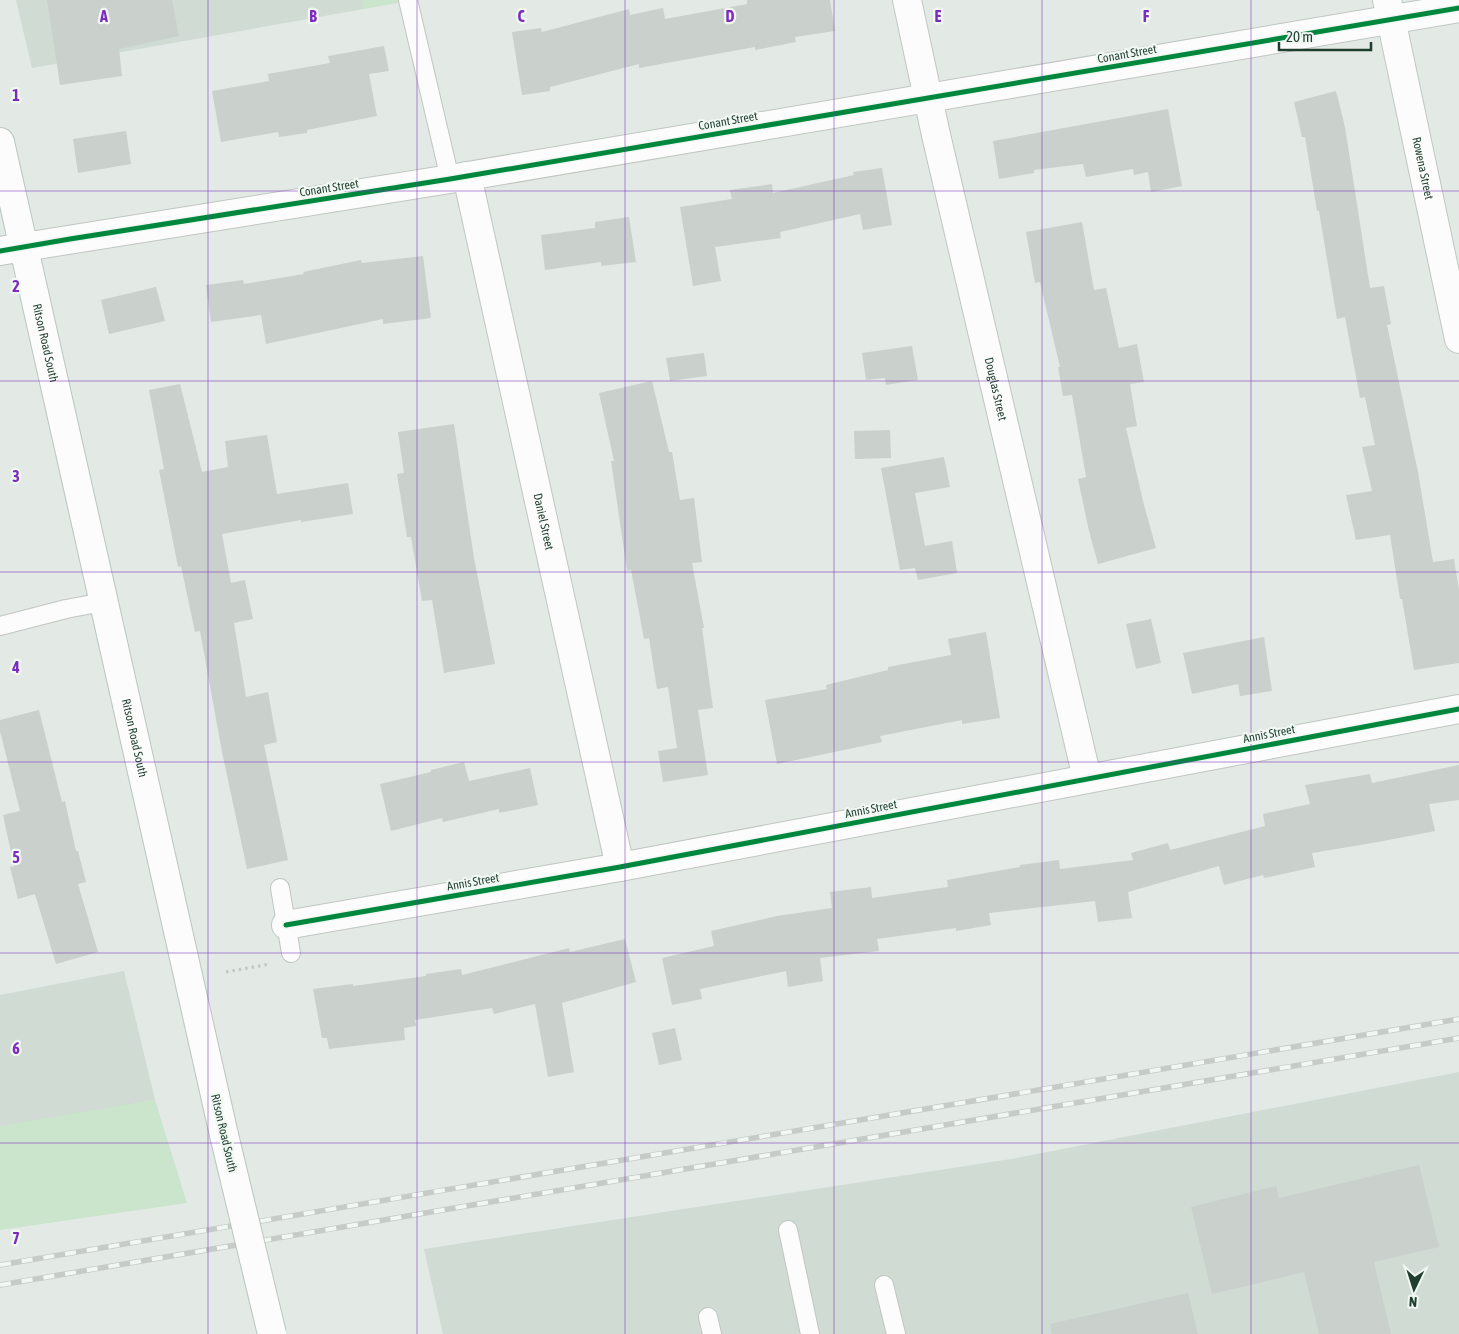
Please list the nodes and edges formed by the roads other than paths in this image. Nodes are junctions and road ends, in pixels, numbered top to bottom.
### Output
1 (408, 0) edge
2 (907, 0) edge
3 (1459, 8) edge
4 (1389, 10) edge
5 (928, 98) junction
6 (0, 142) edge
7 (458, 178) junction
8 (12, 249) edge
9 (1459, 338) edge
10 (103, 602) junction
11 (0, 626) edge
12 (1459, 709) edge
13 (1086, 778) junction
14 (620, 867) junction
15 (280, 888) dead end
16 (286, 924) junction
17 (291, 953) dead end
18 (788, 1230) dead end
19 (884, 1285) dead end
20 (272, 1334) edge
21 (810, 1334) edge
22 (896, 1334) edge

1 - 7 lane
2 - 5 street, Douglas Street
3 - 4 street, Conant Street
4 - 5 street, Conant Street
4 - 9 street, Rowena Street
5 - 7 street, Conant Street
5 - 13 street, Douglas Street
6 - 8 street, Ritson Road South
7 - 8 street, Conant Street
7 - 14 street, Daniel Street
8 - 10 street, Ritson Road South
10 - 11 lane
10 - 20 street, Ritson Road South, bridge
12 - 13 street, Annis Street
13 - 14 street, Annis Street
14 - 16 street, Annis Street
15 - 16 lane
16 - 17 lane
18 - 21 lane
19 - 22 lane

